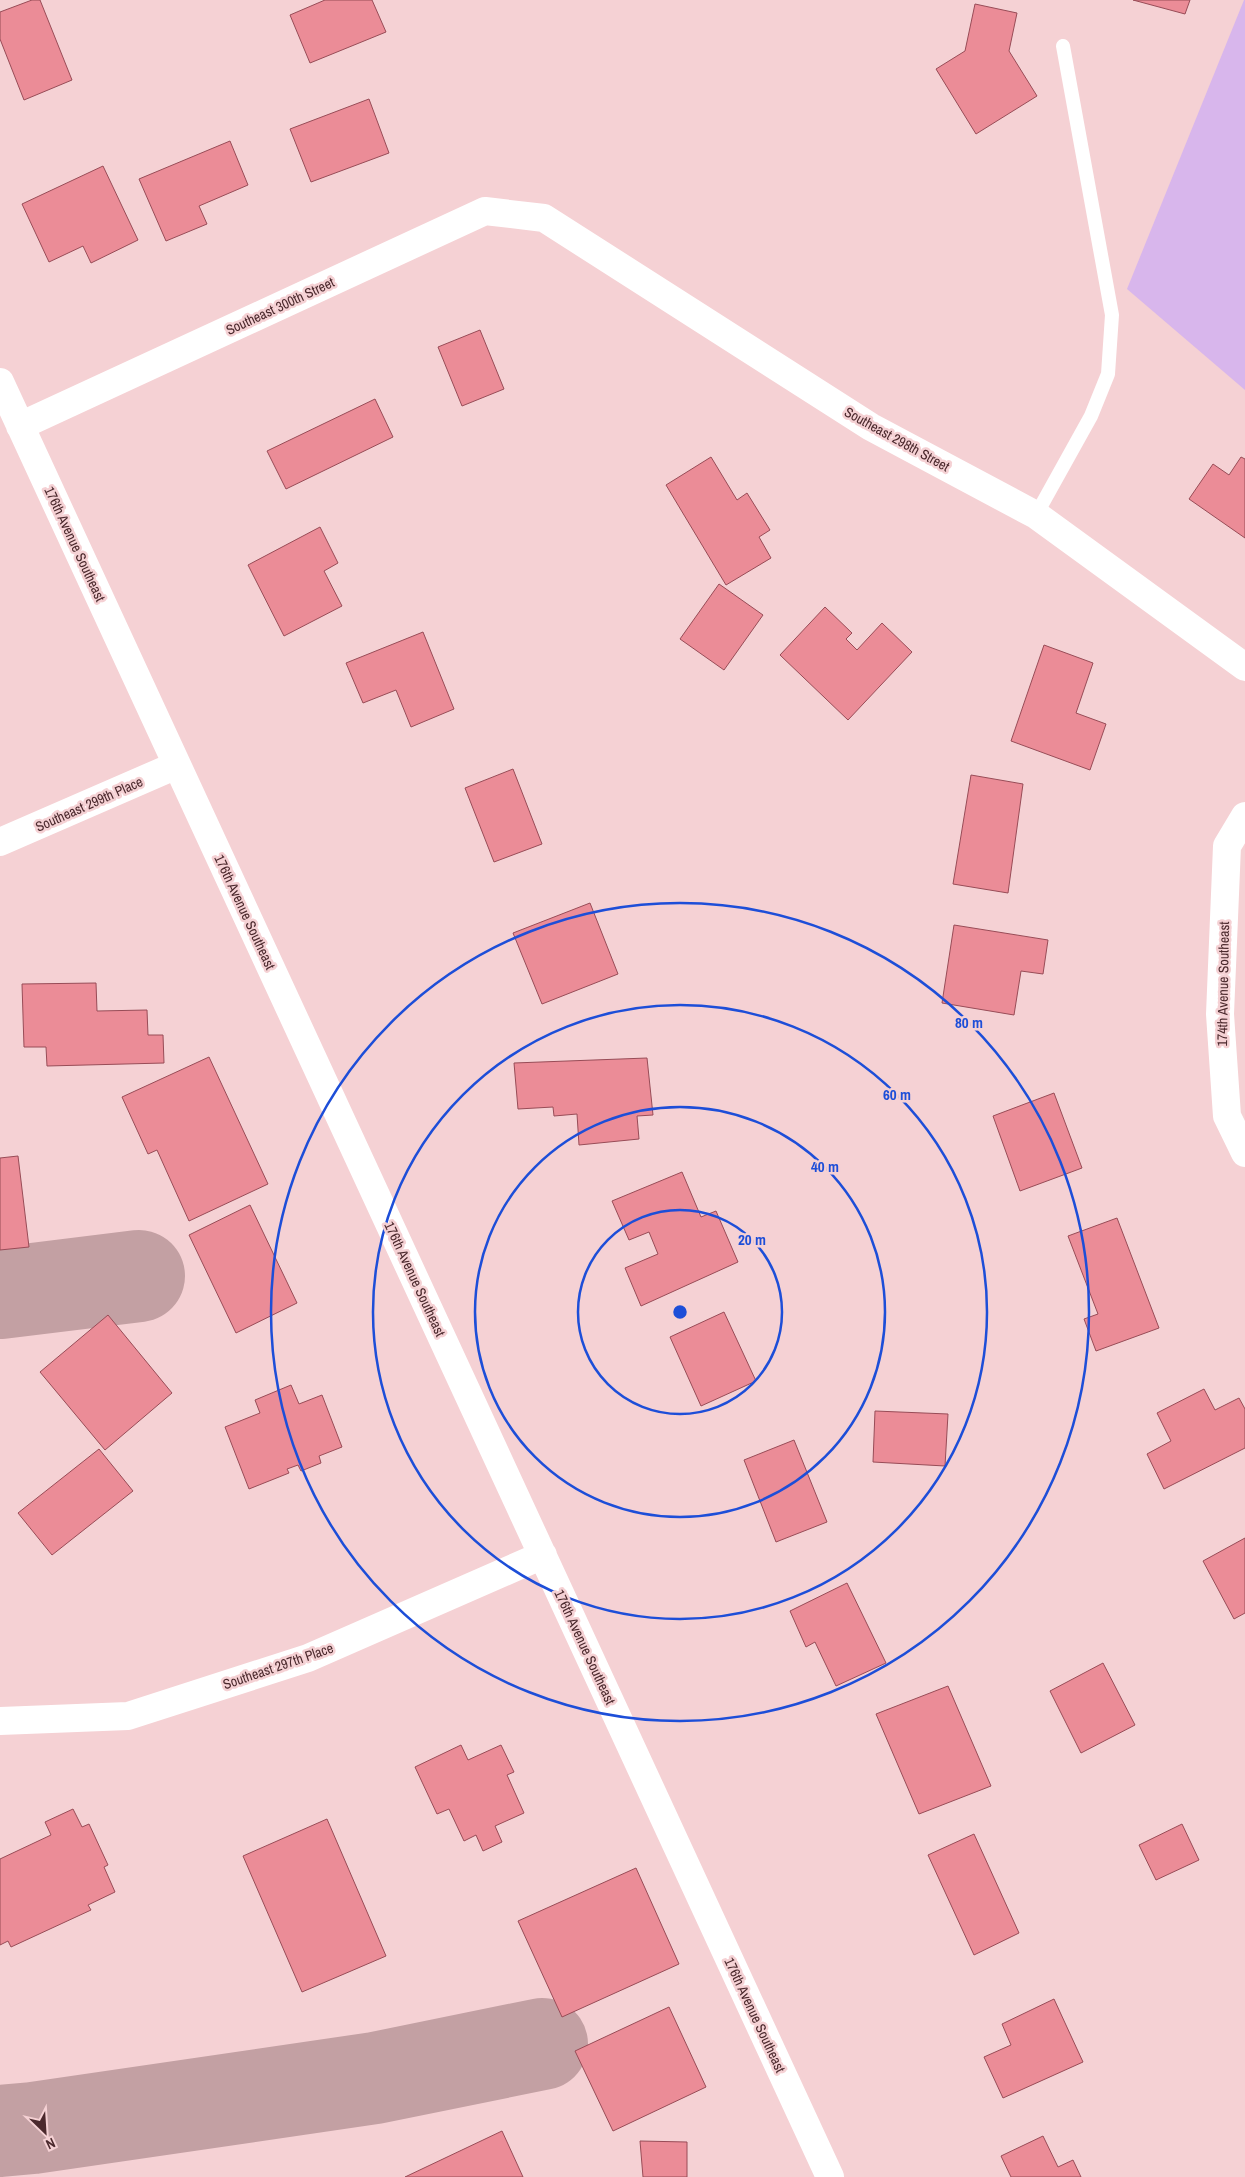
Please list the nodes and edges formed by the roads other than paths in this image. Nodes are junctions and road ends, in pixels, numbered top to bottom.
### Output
1 (1063, 46) dead end
2 (544, 218) joint
3 (0, 382) edge
4 (20, 426) junction
5 (1036, 515) junction
6 (1245, 667) edge
7 (177, 765) junction
8 (1245, 816) edge
9 (0, 842) edge
10 (1245, 1154) edge
11 (543, 1555) junction
12 (0, 1721) edge
13 (830, 2177) edge

1 - 5 lane
2 - 4 street, Southeast 300th Street
2 - 5 street, Southeast 298th Street
3 - 4 street, 176th Avenue Southeast
4 - 7 street, 176th Avenue Southeast
5 - 6 street, Southeast 298th Street
7 - 9 street, Southeast 299th Place
7 - 11 street, 176th Avenue Southeast
8 - 10 street, 174th Avenue Southeast
11 - 12 street, Southeast 297th Place
11 - 13 street, 176th Avenue Southeast

